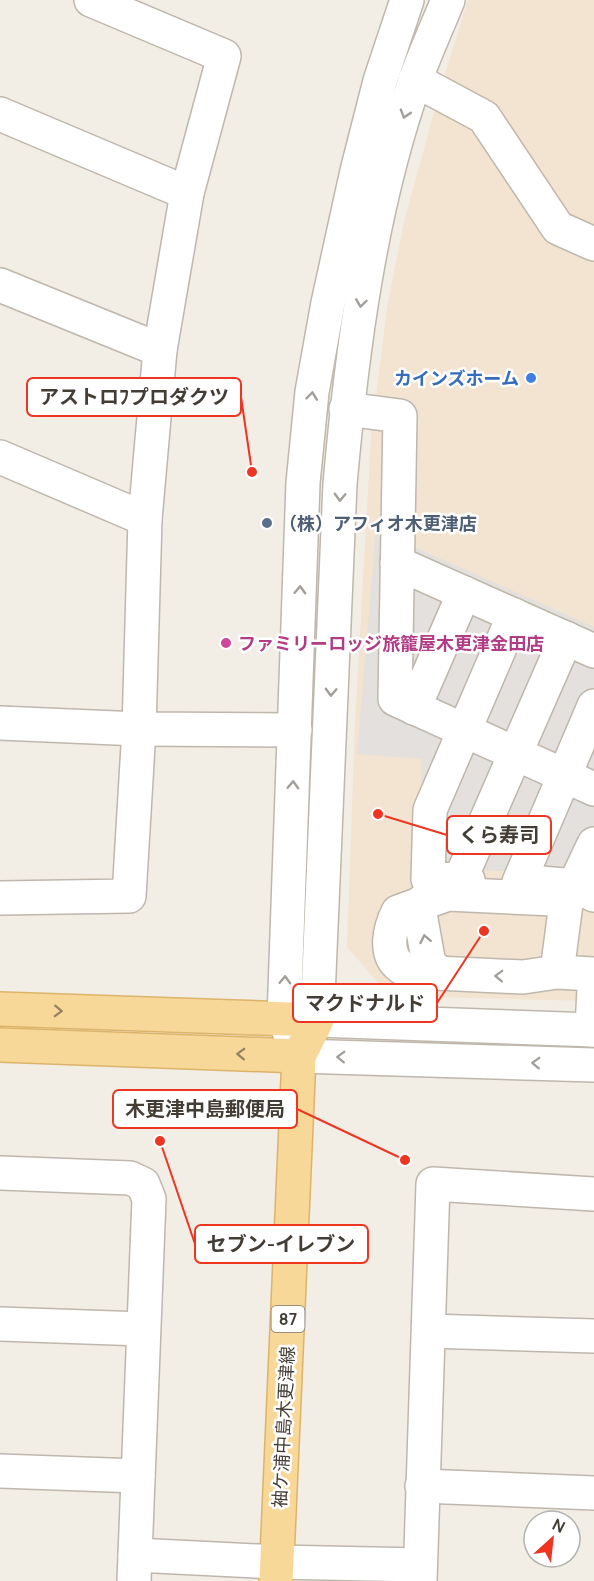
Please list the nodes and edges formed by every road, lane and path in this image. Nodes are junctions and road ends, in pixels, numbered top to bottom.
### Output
1 (91, 0) edge
2 (407, 0) edge
3 (448, 0) edge
4 (415, 80) junction
5 (0, 114) edge
6 (187, 193) junction
7 (594, 244) edge
8 (0, 285) edge
9 (160, 350) junction
10 (346, 409) junction
11 (1, 461) edge
12 (145, 519) junction
13 (397, 563) junction
14 (464, 593) junction
15 (514, 615) junction
16 (580, 645) edge
17 (594, 706) edge
18 (414, 708) junction
19 (0, 723) edge
20 (139, 729) junction
21 (295, 730) junction
22 (464, 730) junction
23 (514, 753) junction
24 (563, 775) junction
25 (594, 789) edge
26 (594, 844) edge
27 (460, 880) junction
28 (519, 882) junction
29 (578, 895) edge
30 (416, 897) junction
31 (0, 898) edge
32 (557, 972) junction
33 (594, 974) edge
34 (594, 989) edge
35 (0, 1009) edge
36 (284, 1019) junction
37 (317, 1020) junction
38 (593, 1030) edge
39 (0, 1045) edge
40 (299, 1056) junction
41 (594, 1065) edge
42 (0, 1173) edge
43 (594, 1194) edge
44 (0, 1324) edge
45 (143, 1329) junction
46 (429, 1331) junction
47 (594, 1336) edge
48 (0, 1471) edge
49 (138, 1476) junction
50 (422, 1486) junction
51 (594, 1493) edge
52 (135, 1568) edge
53 (277, 1572) edge
54 (420, 1573) edge

1 - 6 street
21 -> 2 street
3 - 4 street
4 - 7 street
4 -> 10 street
5 - 6 street
6 - 9 street
8 - 9 street
9 - 12 street
10 - 13 street
10 -> 37 street
11 - 12 street
12 - 20 street
13 - 14 street
13 - 18 street
14 - 15 street
14 - 18 street
15 - 16 street
15 - 22 street
16 - 23 street
17 - 24 street
18 - 22 street
19 - 20 street
20 - 21 street
20 - 31 street
36 -> 21 street
22 - 23 street
22 - 30 street
23 - 24 street
23 - 27 street
24 - 25 street
24 - 28 street
26 - 29 street
27 - 28 street
27 - 30 street
28 - 29 street
29 - 30 street
29 - 32 street
32 -> 30 street
32 - 33 street
34 - 38 street
35 -> 36 main road
36 - 37 main road
36 - 40 street
37 - 38 street
37 - 40 main road, 袖ケ浦中島木更津線 / 87
40 -> 39 main road
41 -> 40 street
40 - 53 main road, 袖ケ浦中島木更津線 / 87
42 - 45 street
43 - 46 street
44 - 45 street
45 - 49 street
46 - 47 street
46 - 50 street
48 - 49 street
49 - 52 street
50 - 51 street
50 - 54 street
52 - 53 street
53 - 54 street

